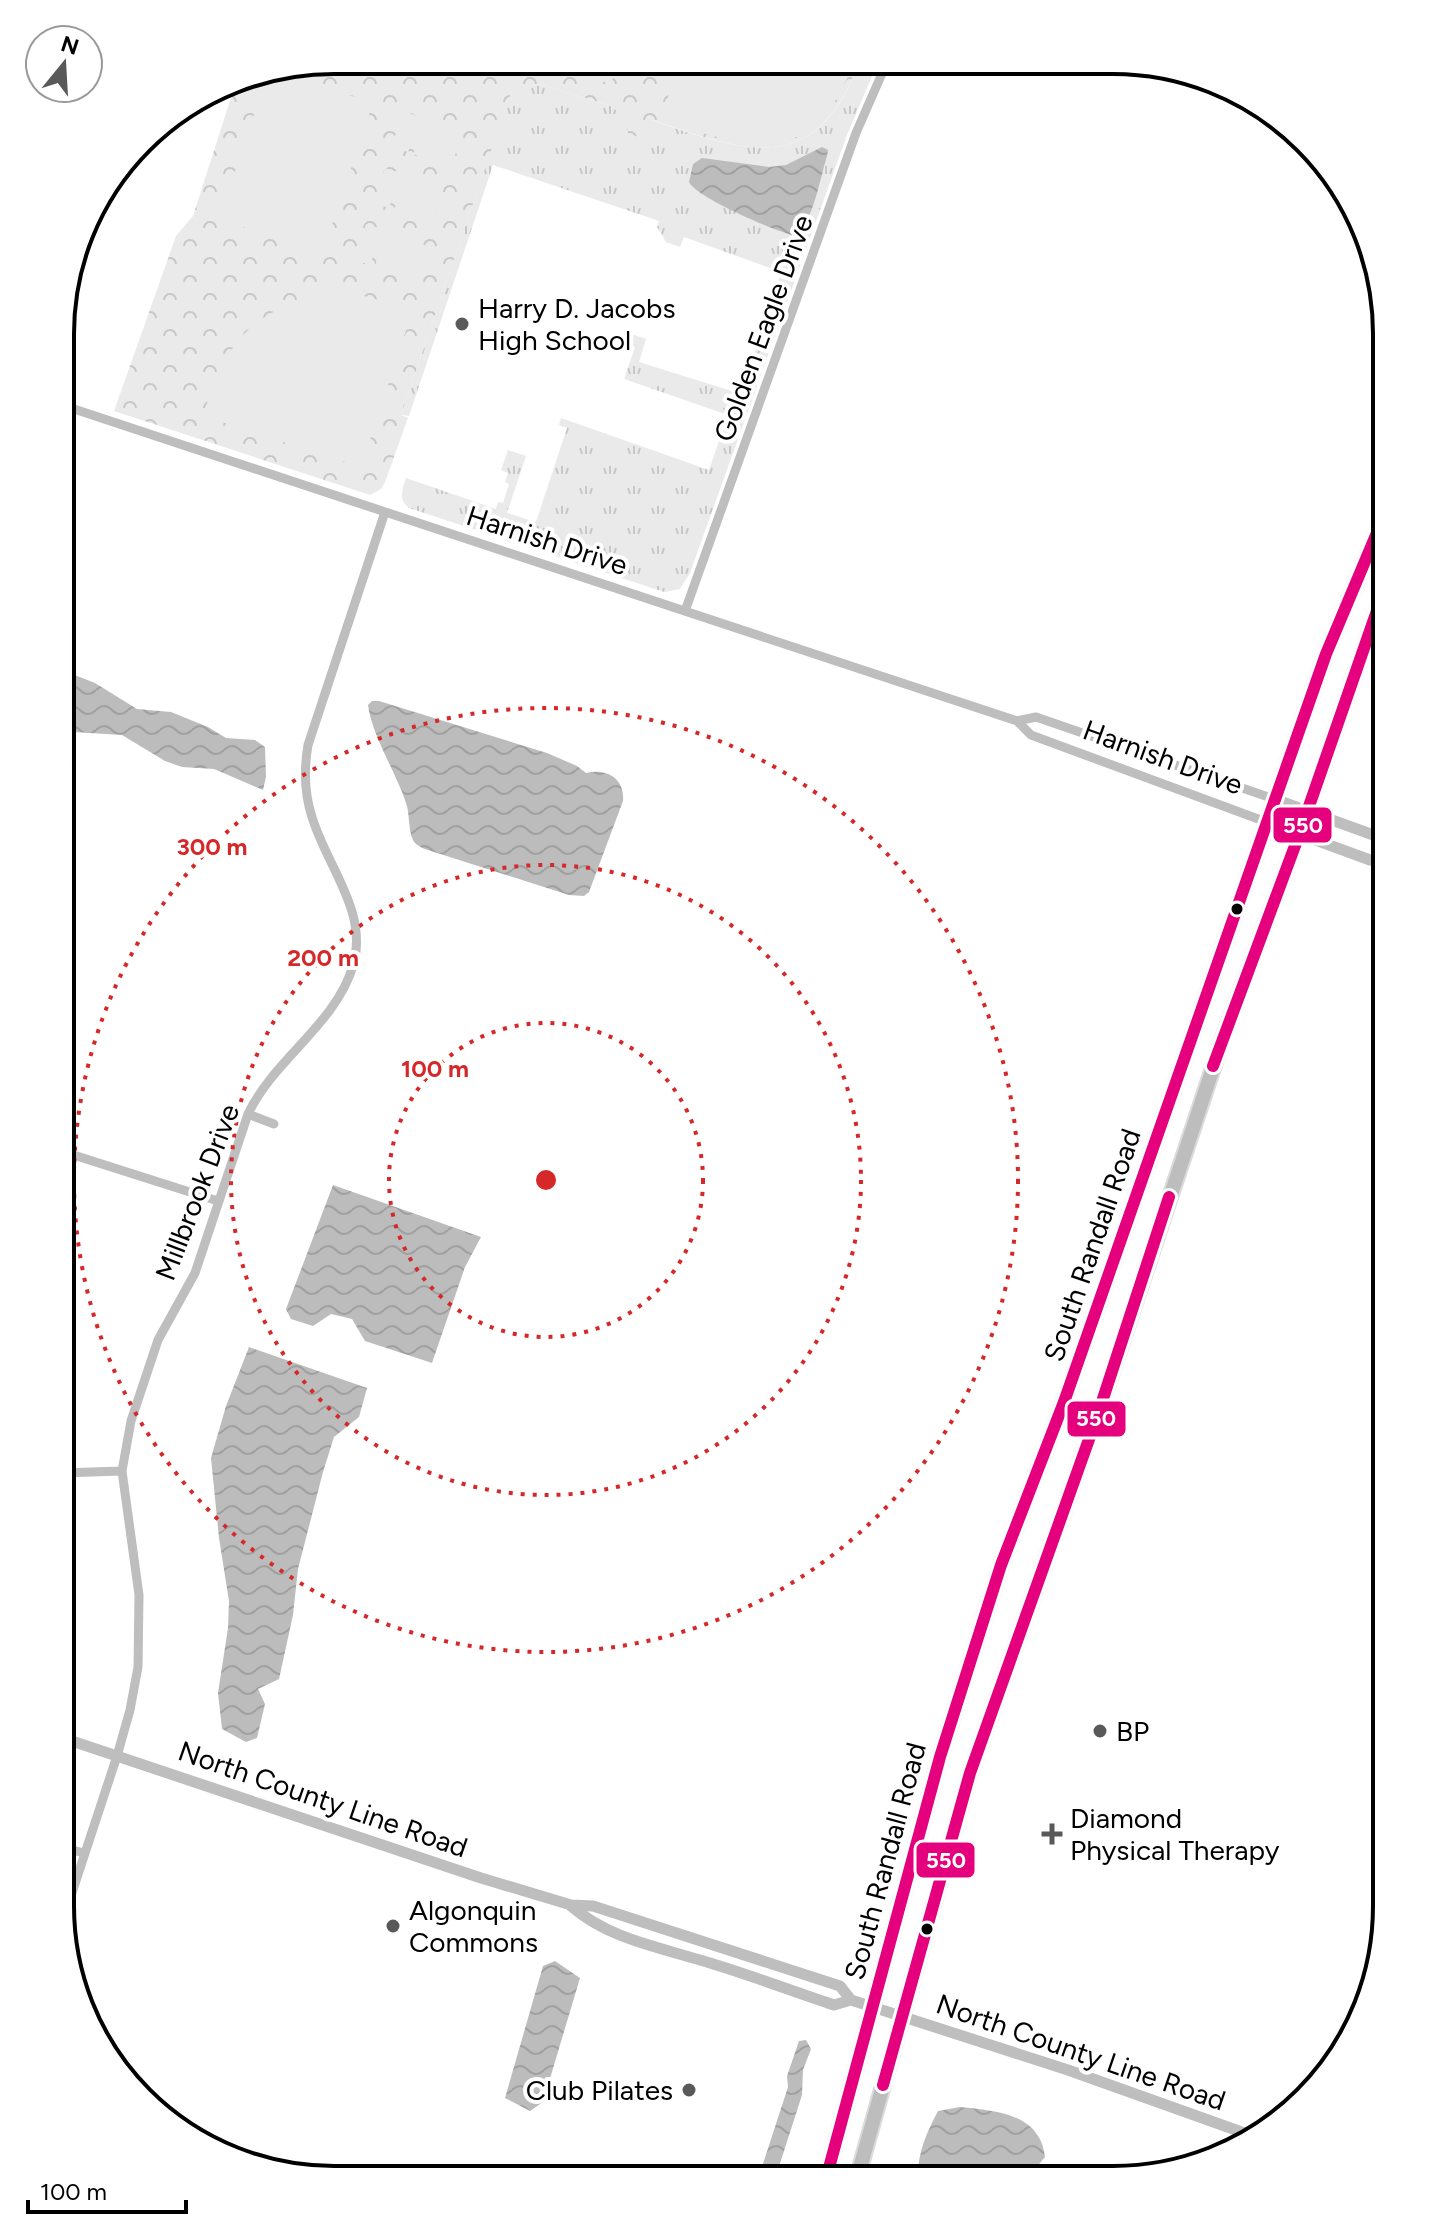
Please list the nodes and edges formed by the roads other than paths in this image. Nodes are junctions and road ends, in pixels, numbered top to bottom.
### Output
1 (882, 74) edge
2 (74, 409) edge
3 (385, 512) junction
4 (1373, 543) edge
5 (685, 611) junction
6 (1373, 623) edge
7 (1017, 721) junction
8 (1277, 800) junction
9 (1307, 811) junction
10 (1269, 823) junction
11 (1299, 835) junction
12 (1373, 835) edge
13 (1373, 860) edge
14 (248, 1114) junction
15 (274, 1124) dead end
16 (74, 1155) edge
17 (218, 1201) junction
18 (122, 1471) junction
19 (74, 1473) edge
20 (74, 1742) edge
21 (117, 1756) junction
22 (74, 1850) edge
23 (84, 1853) junction
24 (74, 1885) edge
25 (571, 1905) junction
26 (851, 2000) junction
27 (872, 2007) junction
28 (903, 2017) junction
29 (1241, 2132) edge
30 (829, 2166) edge
31 (861, 2166) edge

1 - 5 street, Golden Eagle Drive
2 - 3 street, Harnish Drive
3 - 5 street, Harnish Drive
3 - 14 street, Millbrook Drive
4 - 8 main road, South Randall Road
5 - 7 street, Harnish Drive
6 - 9 main road, South Randall Road
7 - 8 street, Harnish Drive
7 - 10 street, Harnish Drive
8 - 9 street, Harnish Drive
8 - 10 main road, South Randall Road
9 - 11 main road, South Randall Road
9 - 12 street, Harnish Drive
10 - 11 street, Harnish Drive
10 - 27 main road, South Randall Road
11 - 13 street, Harnish Drive
11 - 28 main road, South Randall Road
14 - 15 street
14 - 17 street, Millbrook Drive
16 - 17 street
17 - 18 street, Millbrook Drive
18 - 19 street
18 - 21 street, Millbrook Drive
20 - 21 street, North County Line Road
21 - 23 street, Millbrook Drive
21 - 25 street, North County Line Road
22 - 23 street
23 - 24 street, Millbrook Drive
25 - 26 street, North County Line Road
25 - 26 street, North County Line Road
26 - 27 street, North County Line Road
27 - 28 street, North County Line Road
27 - 30 main road, South Randall Road
28 - 29 street, North County Line Road
28 - 31 main road, South Randall Road

